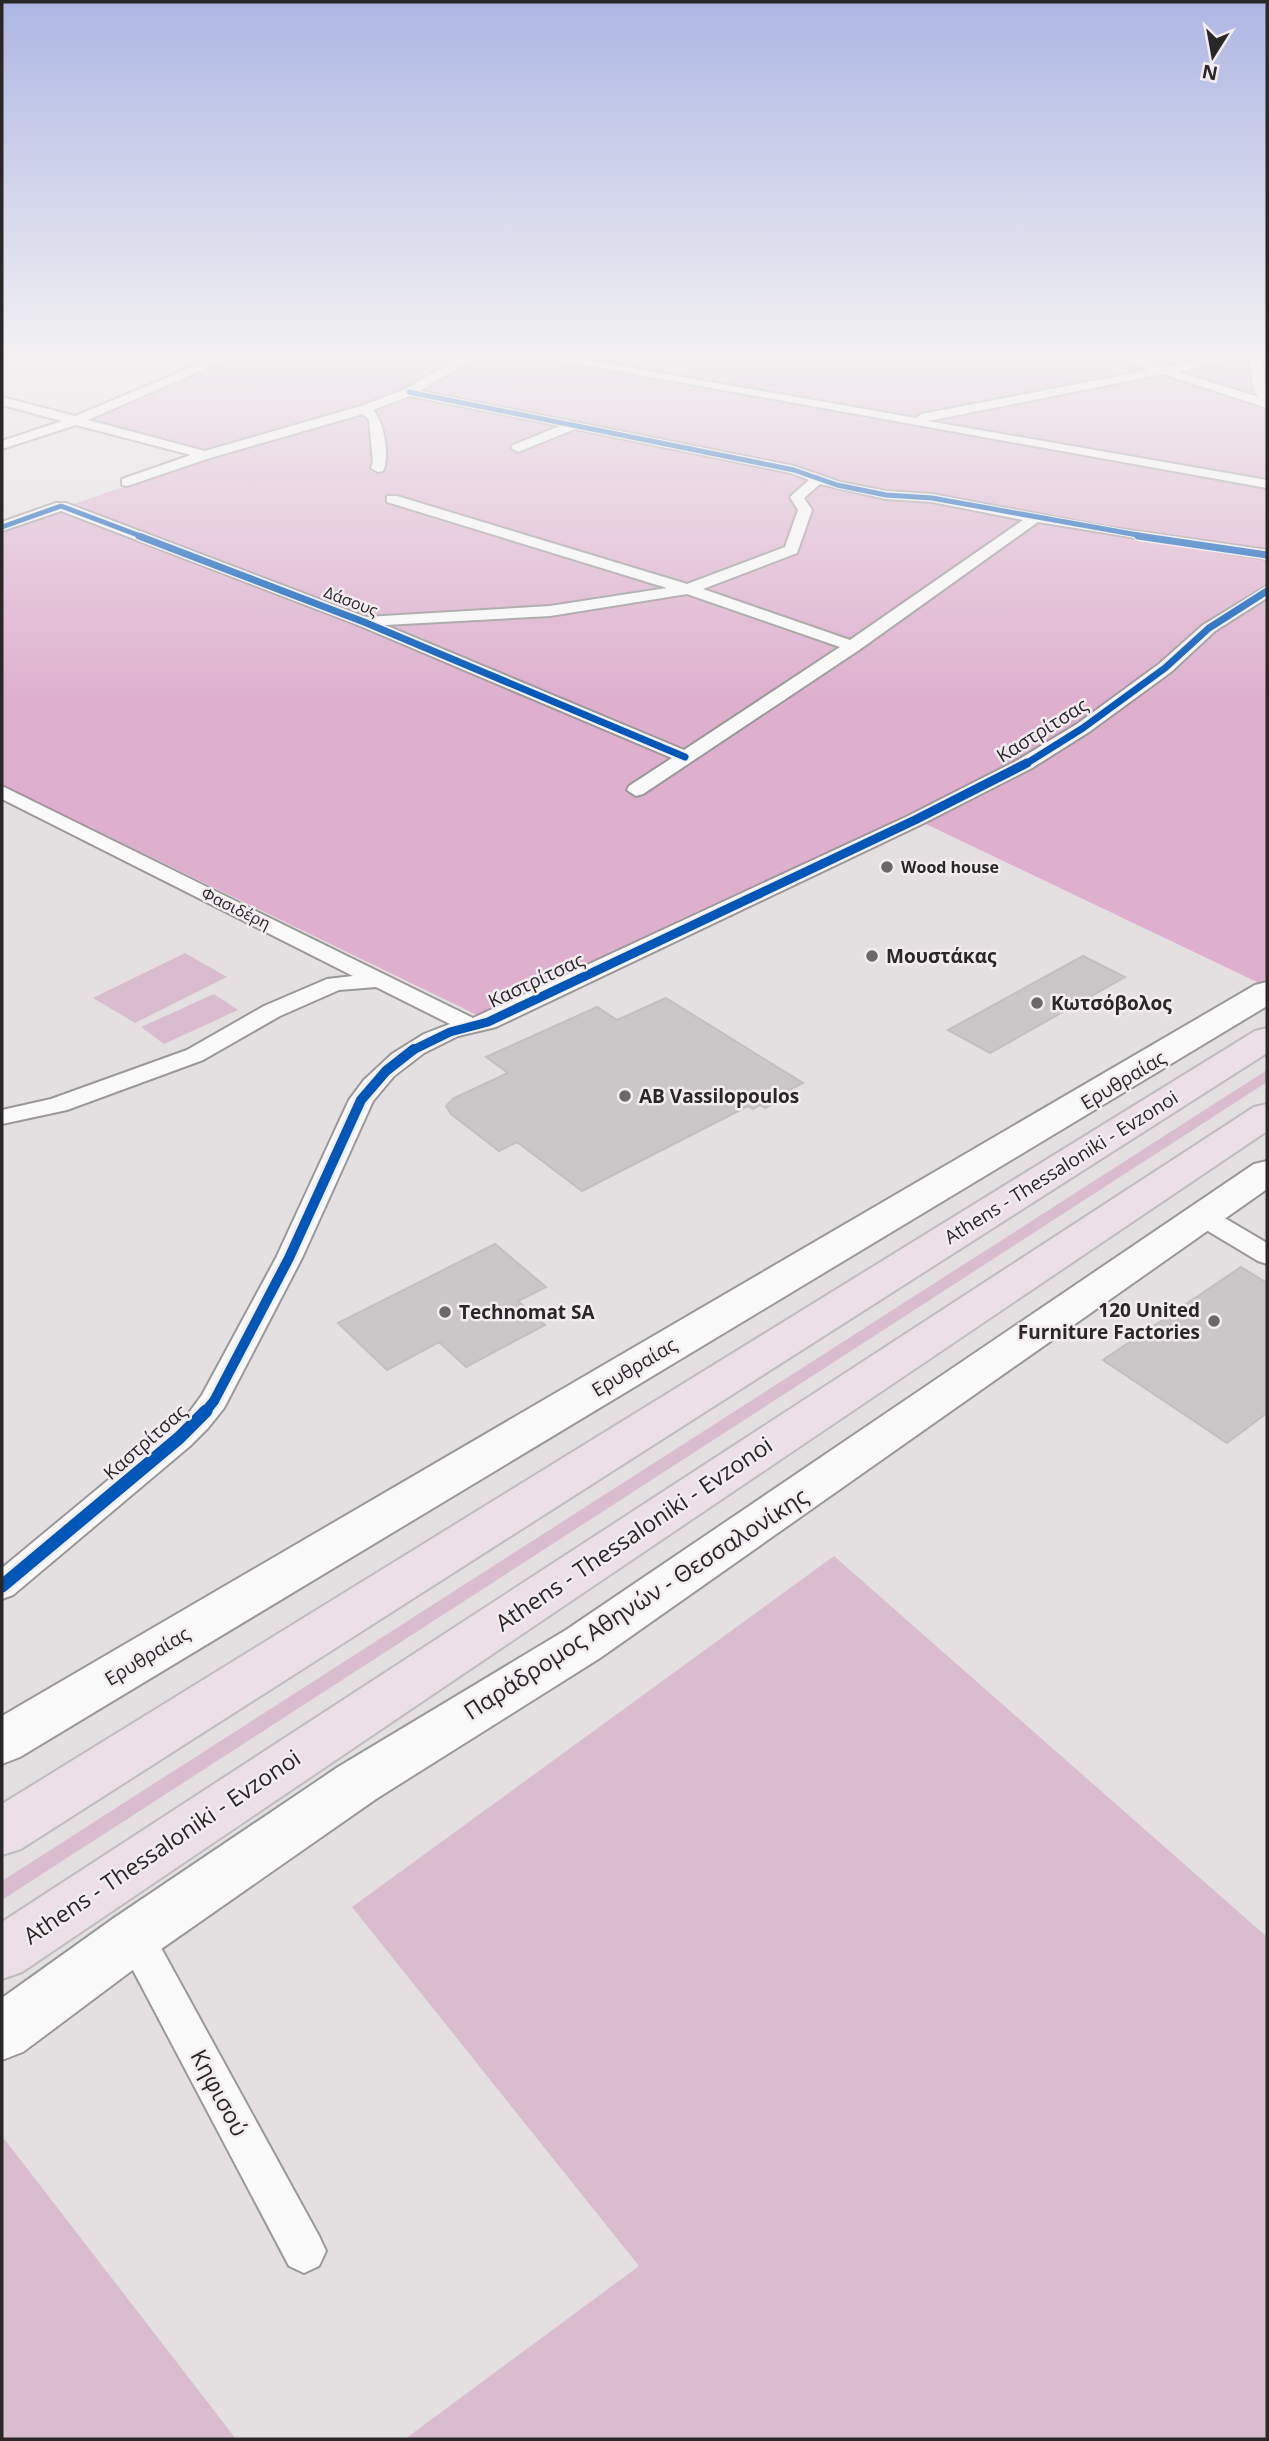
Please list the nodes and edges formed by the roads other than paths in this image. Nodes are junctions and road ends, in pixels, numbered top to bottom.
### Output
1 (162, 470) edge
2 (794, 470) edge
3 (1185, 470) edge
4 (1191, 471) junction
5 (819, 478) junction
6 (1145, 478) dead end
7 (127, 482) dead end
8 (1267, 484) edge
9 (392, 499) dead end
10 (1035, 518) junction
11 (2, 527) edge
12 (1267, 555) edge
13 (688, 589) junction
14 (1267, 591) edge
15 (364, 622) junction
16 (853, 646) junction
17 (685, 757) junction
18 (636, 790) dead end
19 (2, 792) edge
20 (381, 980) junction
21 (1267, 992) edge
22 (468, 1025) junction
23 (1267, 1038) edge
24 (1267, 1115) edge
25 (2, 1117) edge
26 (1267, 1172) edge
27 (1202, 1216) junction
28 (1267, 1255) edge
29 (2, 1586) edge
30 (6, 1732) edge
31 (2, 1832) edge
32 (134, 1936) junction
33 (2, 1953) edge
34 (2, 2032) edge
35 (304, 2251) dead end

1 - 7 street
2 - 5 street
3 - 4 street
4 - 6 street
4 - 8 street
5 - 10 street
5 - 13 street
9 - 13 street
10 - 12 street
10 - 16 street
11 - 15 street, Δάσους
13 - 15 street
13 - 16 street
14 - 22 street, Καστρίτσας
15 - 17 street, Δάσους
16 - 17 street
17 - 18 street
19 - 20 street, Φασιδέρη
20 - 22 street, Φασιδέρη
20 - 25 street
21 - 30 main road, Ερυθραίας
22 - 29 street, Καστρίτσας
23 - 31 highway, Athens - Thessaloniki - Evzonoi
24 - 33 highway, Athens - Thessaloniki - Evzonoi
26 - 27 main road, Παράδρομος Αθηνών - Θεσσαλονίκης
27 - 28 street
27 - 32 main road, Παράδρομος Αθηνών - Θεσσαλονίκης
32 - 34 main road, Παράδρομος Αθηνών - Θεσσαλονίκης
32 - 35 street, Κηφισού

